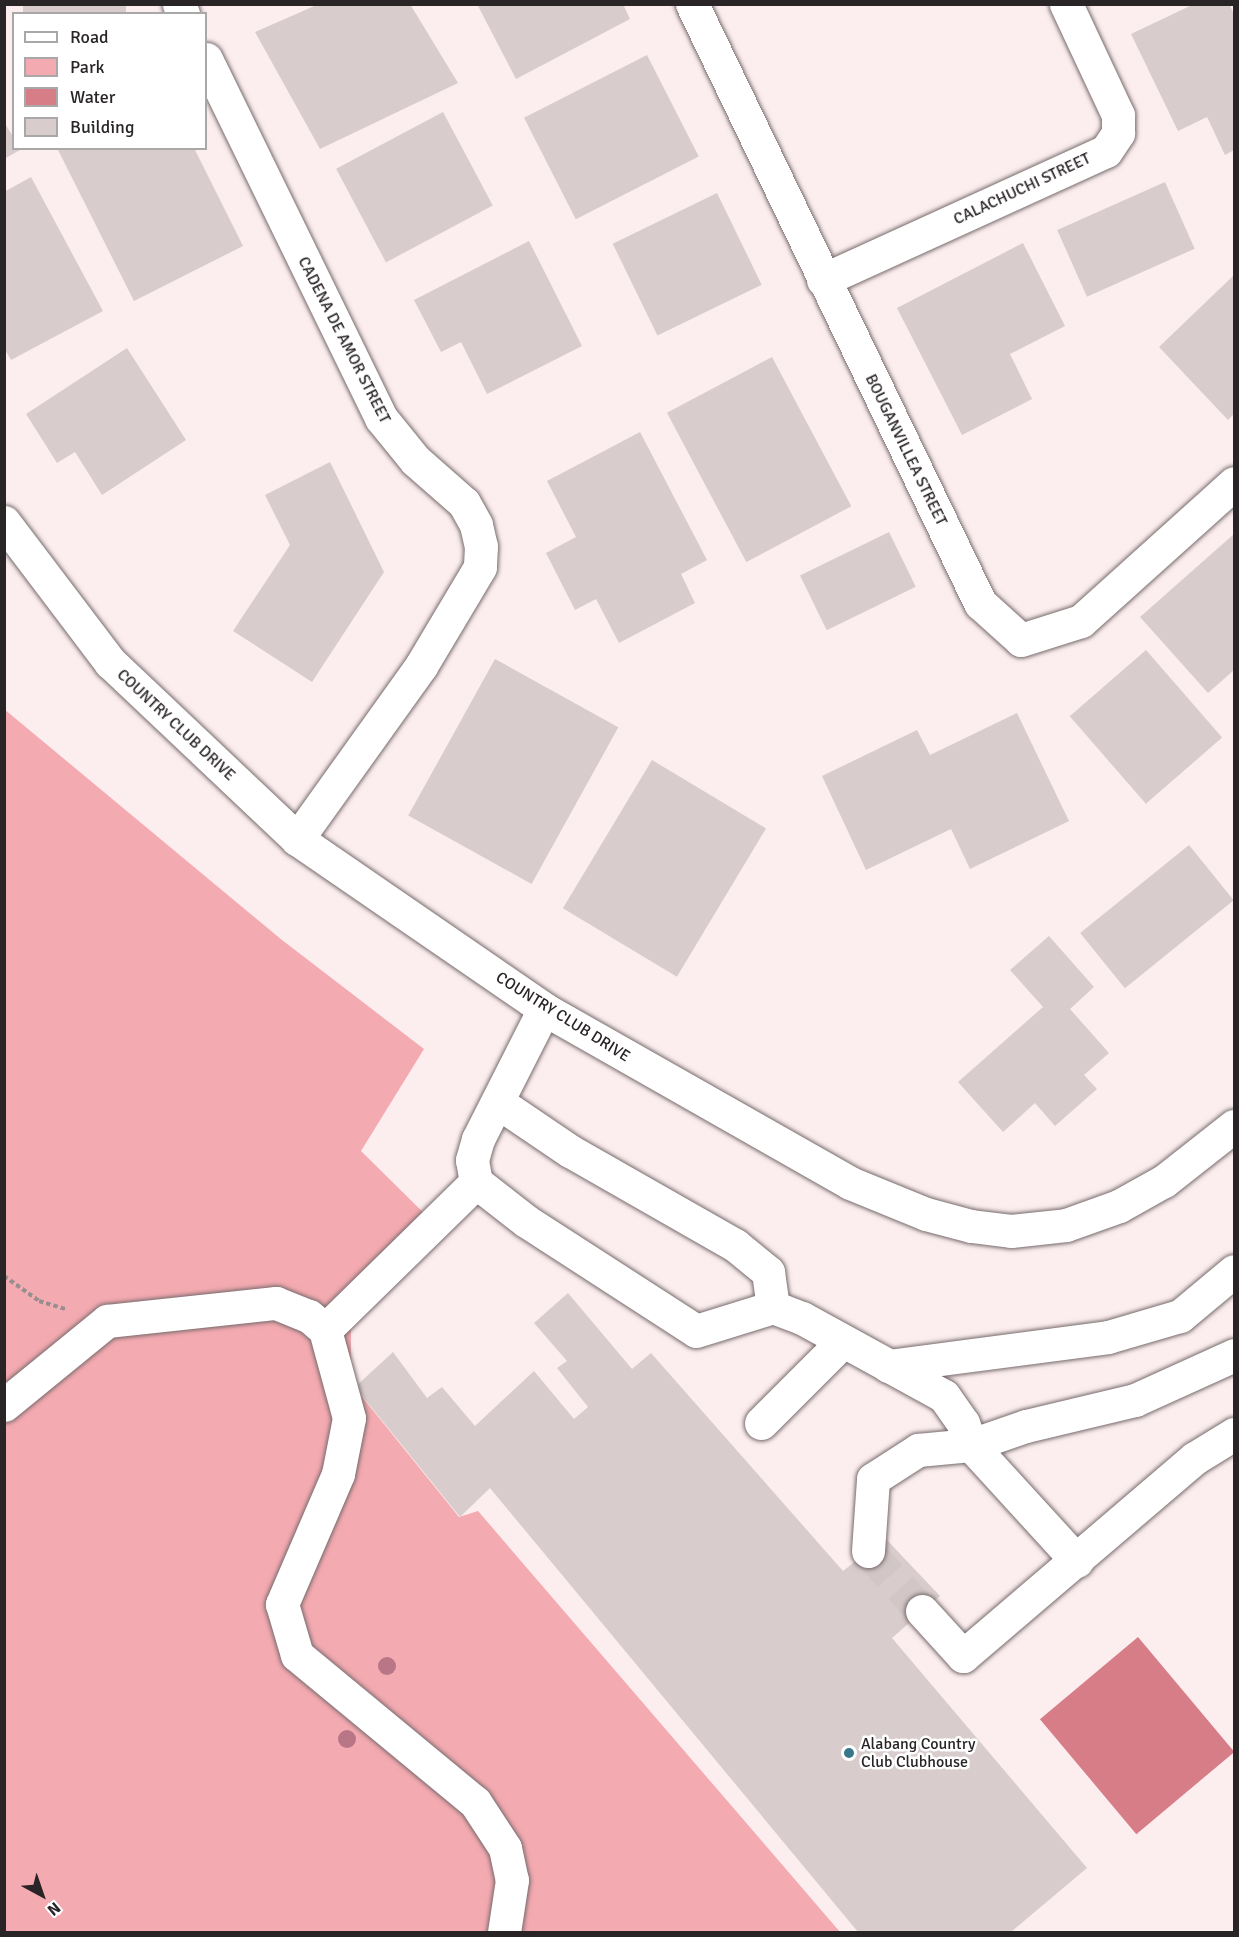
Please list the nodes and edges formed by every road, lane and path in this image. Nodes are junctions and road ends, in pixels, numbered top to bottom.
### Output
1 (692, 4) edge
2 (1066, 4) edge
3 (207, 61) edge
4 (823, 280) junction
5 (1234, 483) edge
6 (4, 522) edge
7 (297, 839) junction
8 (544, 1009) junction
9 (499, 1103) junction
10 (1234, 1126) edge
11 (476, 1182) junction
12 (1234, 1271) edge
13 (4, 1276) edge
14 (773, 1307) junction
15 (107, 1321) junction
16 (325, 1330) junction
17 (843, 1341) junction
18 (1234, 1354) edge
19 (888, 1366) junction
20 (4, 1405) edge
21 (761, 1423) dead end
22 (1234, 1434) edge
23 (970, 1445) junction
24 (868, 1551) dead end
25 (1077, 1561) junction
26 (922, 1611) tunnel mouth
27 (504, 1932) edge

1 - 4 street, BOUGANVILLEA STREET
2 - 4 street, CALACHUCHI STREET
3 - 7 street, CADENA DE AMOR STREET
4 - 5 street, BOUGANVILLEA STREET
6 - 7 street, COUNTRY CLUB DRIVE
7 - 8 street, COUNTRY CLUB DRIVE
8 - 9 street
8 - 10 street, COUNTRY CLUB DRIVE
9 - 11 street
9 - 14 street
11 - 14 street
11 - 16 street
12 - 19 street
13 - 15 path
14 - 17 street
15 - 16 street
15 - 20 street
16 - 27 street
17 - 19 street
17 - 21 street
18 - 23 street
19 - 23 street
22 - 25 street
23 - 24 street
23 - 25 street
25 - 26 street

